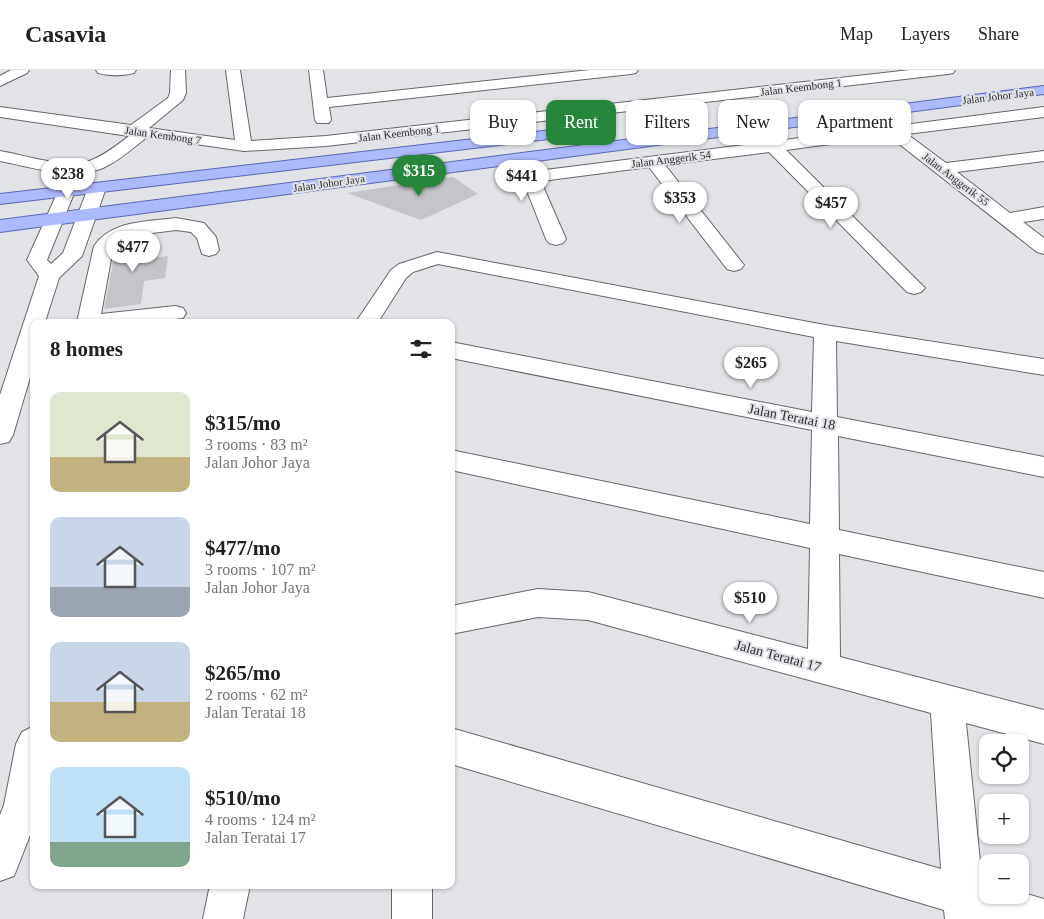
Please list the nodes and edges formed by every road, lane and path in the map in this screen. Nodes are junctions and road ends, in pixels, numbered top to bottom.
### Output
1 (22, 70) edge
2 (103, 70) edge
3 (128, 70) edge
4 (178, 70) edge
5 (233, 70) edge
6 (320, 70) edge
7 (631, 70) edge
8 (948, 70) edge
9 (564, 73) edge
10 (774, 76) dead end
11 (1044, 76) edge
12 (0, 82) edge
13 (788, 88) junction
14 (1044, 90) edge
15 (917, 92) dead end
16 (588, 100) edge
17 (321, 103) junction
18 (911, 107) edge
19 (616, 108) edge
20 (0, 112) edge
21 (1044, 112) edge
22 (546, 116) edge
23 (798, 121) edge
24 (911, 129) edge
25 (138, 132) junction
26 (546, 135) edge
27 (326, 141) junction
28 (772, 145) joint
29 (911, 145) edge
30 (244, 146) junction
31 (0, 156) edge
32 (1044, 156) edge
33 (653, 161) junction
34 (943, 170) junction
35 (97, 188) junction
36 (66, 192) junction
37 (0, 199) edge
38 (163, 206) junction
39 (1044, 213) edge
40 (87, 215) junction
41 (1008, 218) junction
42 (54, 219) junction
43 (0, 226) edge
44 (159, 226) junction
45 (556, 239) dead end
46 (1044, 248) edge
47 (209, 250) dead end
48 (734, 265) dead end
49 (49, 276) junction
50 (914, 288) dead end
51 (175, 313) dead end
52 (36, 319) edge
53 (91, 319) edge
54 (118, 319) edge
55 (369, 319) edge
56 (826, 332) junction
57 (30, 340) edge
58 (455, 351) edge
59 (1044, 367) edge
60 (16, 387) edge
61 (825, 424) junction
62 (0, 435) edge
63 (455, 461) edge
64 (1044, 467) edge
65 (825, 540) junction
66 (1044, 585) edge
67 (455, 619) edge
68 (824, 668) junction
69 (946, 701) junction
70 (1044, 727) edge
71 (455, 747) edge
72 (30, 785) edge
73 (28, 805) edge
74 (0, 862) edge
75 (229, 889) edge
76 (412, 889) edge
77 (964, 907) edge
78 (223, 919) edge
79 (412, 919) edge
80 (1044, 919) edge

1 - 12 street
2 - 3 street
4 - 25 street
5 - 30 street
6 - 17 street
7 - 9 street
8 - 13 street, Jalan Keembong 1
9 - 16 street
9 - 17 street
10 - 13 street
11 - 15 main road, Jalan Johor Jaya
13 - 19 street, Jalan Keembong 1
14 - 18 main road, Jalan Johor Jaya
17 - 27 street
20 - 25 street, Jalan Kembong 7
21 - 24 street, Jalan Anggerik 54
22 - 27 street, Jalan Keembong 1
23 - 38 main road, Jalan Johor Jaya
25 - 30 street, Jalan Kembong 7
25 - 31 street
26 - 35 main road, Jalan Johor Jaya
27 - 30 street, Jalan Kembong 7
28 - 33 street, Jalan Anggerik 54
28 - 50 street
29 - 34 street, Jalan Anggerik 55
32 - 34 street
33 - 45 street, Jalan Anggerik 54
33 - 48 street
34 - 41 street, Jalan Anggerik 55
35 - 36 main road, Jalan Johor Jaya
35 - 40 street
36 - 37 main road, Jalan Johor Jaya
36 - 42 street
38 - 40 main road, Jalan Johor Jaya
38 - 44 street
39 - 41 street
40 - 42 main road, Jalan Johor Jaya
40 - 49 street
41 - 46 street, Jalan Anggerik 55
42 - 43 main road, Jalan Johor Jaya
42 - 49 street
44 - 47 street
44 - 53 street
49 - 52 street
51 - 54 street
55 - 56 street
56 - 59 street
56 - 61 street
57 - 60 street
58 - 61 street, Jalan Teratai 18
60 - 62 street
61 - 64 street, Jalan Teratai 18
61 - 65 street
63 - 65 street
65 - 66 street
65 - 68 street
67 - 68 street, Jalan Teratai 17
68 - 69 street, Jalan Teratai 17
69 - 70 street, Jalan Teratai 17
69 - 77 street
71 - 77 street
72 - 73 street
73 - 74 street
75 - 78 street
76 - 79 street
77 - 80 street

